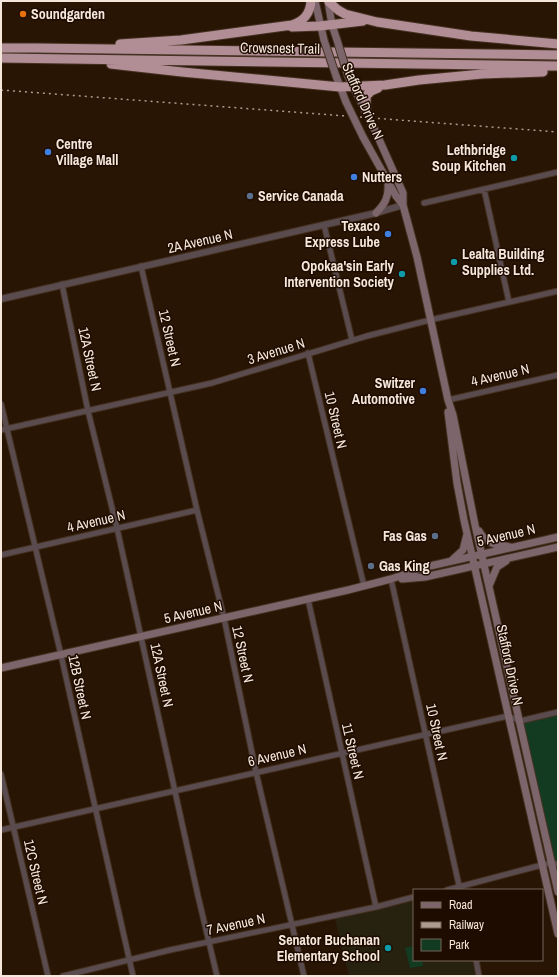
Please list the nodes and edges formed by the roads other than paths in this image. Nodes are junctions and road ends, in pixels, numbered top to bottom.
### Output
1 (311, 1) edge
2 (315, 1) edge
3 (329, 2) edge
4 (377, 22) junction
5 (332, 25) junction
6 (320, 26) junction
7 (271, 28) junction
8 (558, 44) edge
9 (1, 48) edge
10 (36, 48) junction
11 (558, 56) edge
12 (1, 58) edge
13 (58, 58) junction
14 (558, 66) edge
15 (558, 71) edge
16 (385, 85) junction
17 (340, 87) junction
18 (355, 87) junction
19 (364, 105) junction
20 (558, 172) edge
21 (388, 182) junction
22 (484, 189) junction
23 (424, 203) dead end
24 (403, 205) junction
25 (376, 213) junction
26 (324, 225) junction
27 (141, 266) junction
28 (62, 284) junction
29 (558, 291) edge
30 (1, 299) edge
31 (509, 302) junction
32 (430, 320) junction
33 (352, 340) junction
34 (308, 353) junction
35 (558, 375) edge
36 (171, 393) junction
37 (448, 400) junction
38 (1, 404) edge
39 (88, 411) junction
40 (7, 429) junction
41 (1, 430) edge
42 (197, 510) junction
43 (475, 525) junction
44 (117, 528) junction
45 (467, 532) junction
46 (558, 537) edge
47 (34, 547) junction
48 (514, 547) junction
49 (558, 547) edge
50 (482, 554) junction
51 (1, 555) edge
52 (473, 556) junction
53 (512, 557) junction
54 (450, 561) junction
55 (484, 564) junction
56 (475, 566) junction
57 (391, 579) junction
58 (364, 586) junction
59 (489, 586) junction
60 (308, 599) junction
61 (224, 618) junction
62 (142, 636) junction
63 (61, 655) junction
64 (1, 668) edge
65 (558, 712) edge
66 (508, 716) junction
67 (520, 721) junction
68 (425, 734) junction
69 (341, 753) junction
70 (256, 772) junction
71 (1, 774) edge
72 (174, 791) junction
73 (94, 809) junction
74 (13, 828) junction
75 (1, 830) edge
76 (555, 863) edge
77 (542, 865) junction
78 (459, 889) edge
79 (558, 892) edge
80 (413, 897) edge
81 (376, 907) junction
82 (292, 924) junction
83 (558, 934) edge
84 (209, 942) junction
85 (129, 960) junction
86 (476, 961) edge
87 (48, 976) edge
88 (63, 976) edge
89 (133, 976) edge
90 (217, 976) edge
91 (304, 976) edge
92 (480, 976) edge

1 - 7 highway
2 - 6 main road, Stafford Drive N
3 - 4 highway
3 - 5 main road, Stafford Drive N
4 - 5 highway
4 - 8 highway
5 - 6 highway
5 - 18 main road, Stafford Drive N, bridge
6 - 7 highway
6 - 17 main road, Stafford Drive N, bridge
7 - 10 highway
9 - 10 highway, Crowsnest Trail
10 - 11 highway, Crowsnest Trail
12 - 13 highway, Crowsnest Trail
13 - 14 highway, Crowsnest Trail
13 - 17 highway
15 - 16 highway
16 - 18 highway
16 - 19 highway
17 - 18 highway
17 - 21 main road, Stafford Drive N, bridge
18 - 19 main road, Stafford Drive N
19 - 24 main road, Stafford Drive N, bridge
20 - 22 street
21 - 24 main road, Stafford Drive N
21 - 25 main road
22 - 23 street
22 - 31 street
24 - 25 street, 2A Avenue N
24 - 32 main road, Stafford Drive N
25 - 26 street, 2A Avenue N
26 - 27 street, 2A Avenue N
26 - 33 street
27 - 28 street, 2A Avenue N
27 - 36 street, 12 Street N
28 - 30 street, 2A Avenue N
28 - 39 street, 12A Street N
29 - 31 street, 3 Avenue N
31 - 32 street, 3 Avenue N
32 - 33 street, 3 Avenue N
32 - 37 main road, Stafford Drive N
33 - 34 street, 3 Avenue N
34 - 36 street, 3 Avenue N
34 - 58 street, 10 Street N
35 - 37 street, 4 Avenue N
36 - 39 street, 3 Avenue N
36 - 42 street, 12 Street N
37 - 43 main road, Stafford Drive N
37 - 45 main road, Stafford Drive N
38 - 40 street, 12B Street N
39 - 40 street, 3 Avenue N
39 - 44 street, 12A Street N
40 - 41 street, 3 Avenue N
40 - 47 street, 12B Street N
42 - 44 street, 4 Avenue N
42 - 61 street, 12 Street N
43 - 48 main road
43 - 50 main road, Stafford Drive N
44 - 47 street, 4 Avenue N
44 - 62 street, 12A Street N
45 - 52 main road, Stafford Drive N
45 - 54 main road
46 - 48 main road, 5 Avenue N
47 - 51 street, 4 Avenue N
47 - 63 street, 12B Street N
48 - 50 main road, 5 Avenue N
49 - 53 main road, 5 Avenue N
50 - 52 main road, 5 Avenue N
50 - 55 main road, Stafford Drive N
52 - 54 main road, 5 Avenue N
52 - 56 main road, Stafford Drive N
53 - 55 main road, 5 Avenue N
53 - 59 main road
54 - 57 main road, 5 Avenue N
55 - 56 main road, 5 Avenue N
55 - 59 main road, Stafford Drive N
56 - 57 main road, 5 Avenue N
56 - 66 main road, Stafford Drive N
57 - 58 main road, 5 Avenue N
57 - 68 street, 10 Street N
58 - 60 main road, 5 Avenue N
59 - 67 main road, Stafford Drive N
60 - 61 main road, 5 Avenue N
60 - 69 street, 11 Street N
61 - 62 main road, 5 Avenue N
61 - 70 street, 12 Street N
62 - 63 main road, 5 Avenue N
62 - 72 street, 12A Street N
63 - 64 main road, 5 Avenue N
63 - 73 street, 12B Street N
65 - 67 street
66 - 67 street
66 - 68 street, 6 Avenue N
66 - 77 main road, Stafford Drive N
67 - 76 main road, Stafford Drive N
68 - 69 street, 6 Avenue N
68 - 78 street, 10 Street N
69 - 70 street, 6 Avenue N
69 - 81 street, 11 Street N
70 - 72 street, 6 Avenue N
70 - 82 street, 12 Street N
71 - 74 street, 12C Street N
72 - 73 street, 6 Avenue N
72 - 84 street, 12A Street N
73 - 74 street, 6 Avenue N
73 - 85 street, 12B Street N
74 - 75 street, 6 Avenue N
74 - 87 street, 12C Street N
76 - 77 street
76 - 79 main road, Stafford Drive N
77 - 78 street
77 - 83 main road, Stafford Drive N
80 - 81 street, 7 Avenue N
81 - 82 street, 7 Avenue N
82 - 84 street, 7 Avenue N
82 - 91 street, 12 Street N
84 - 85 street, 7 Avenue N
84 - 90 street, 12A Street N
85 - 88 street, 7 Avenue N
85 - 89 street, 12B Street N
86 - 92 street

